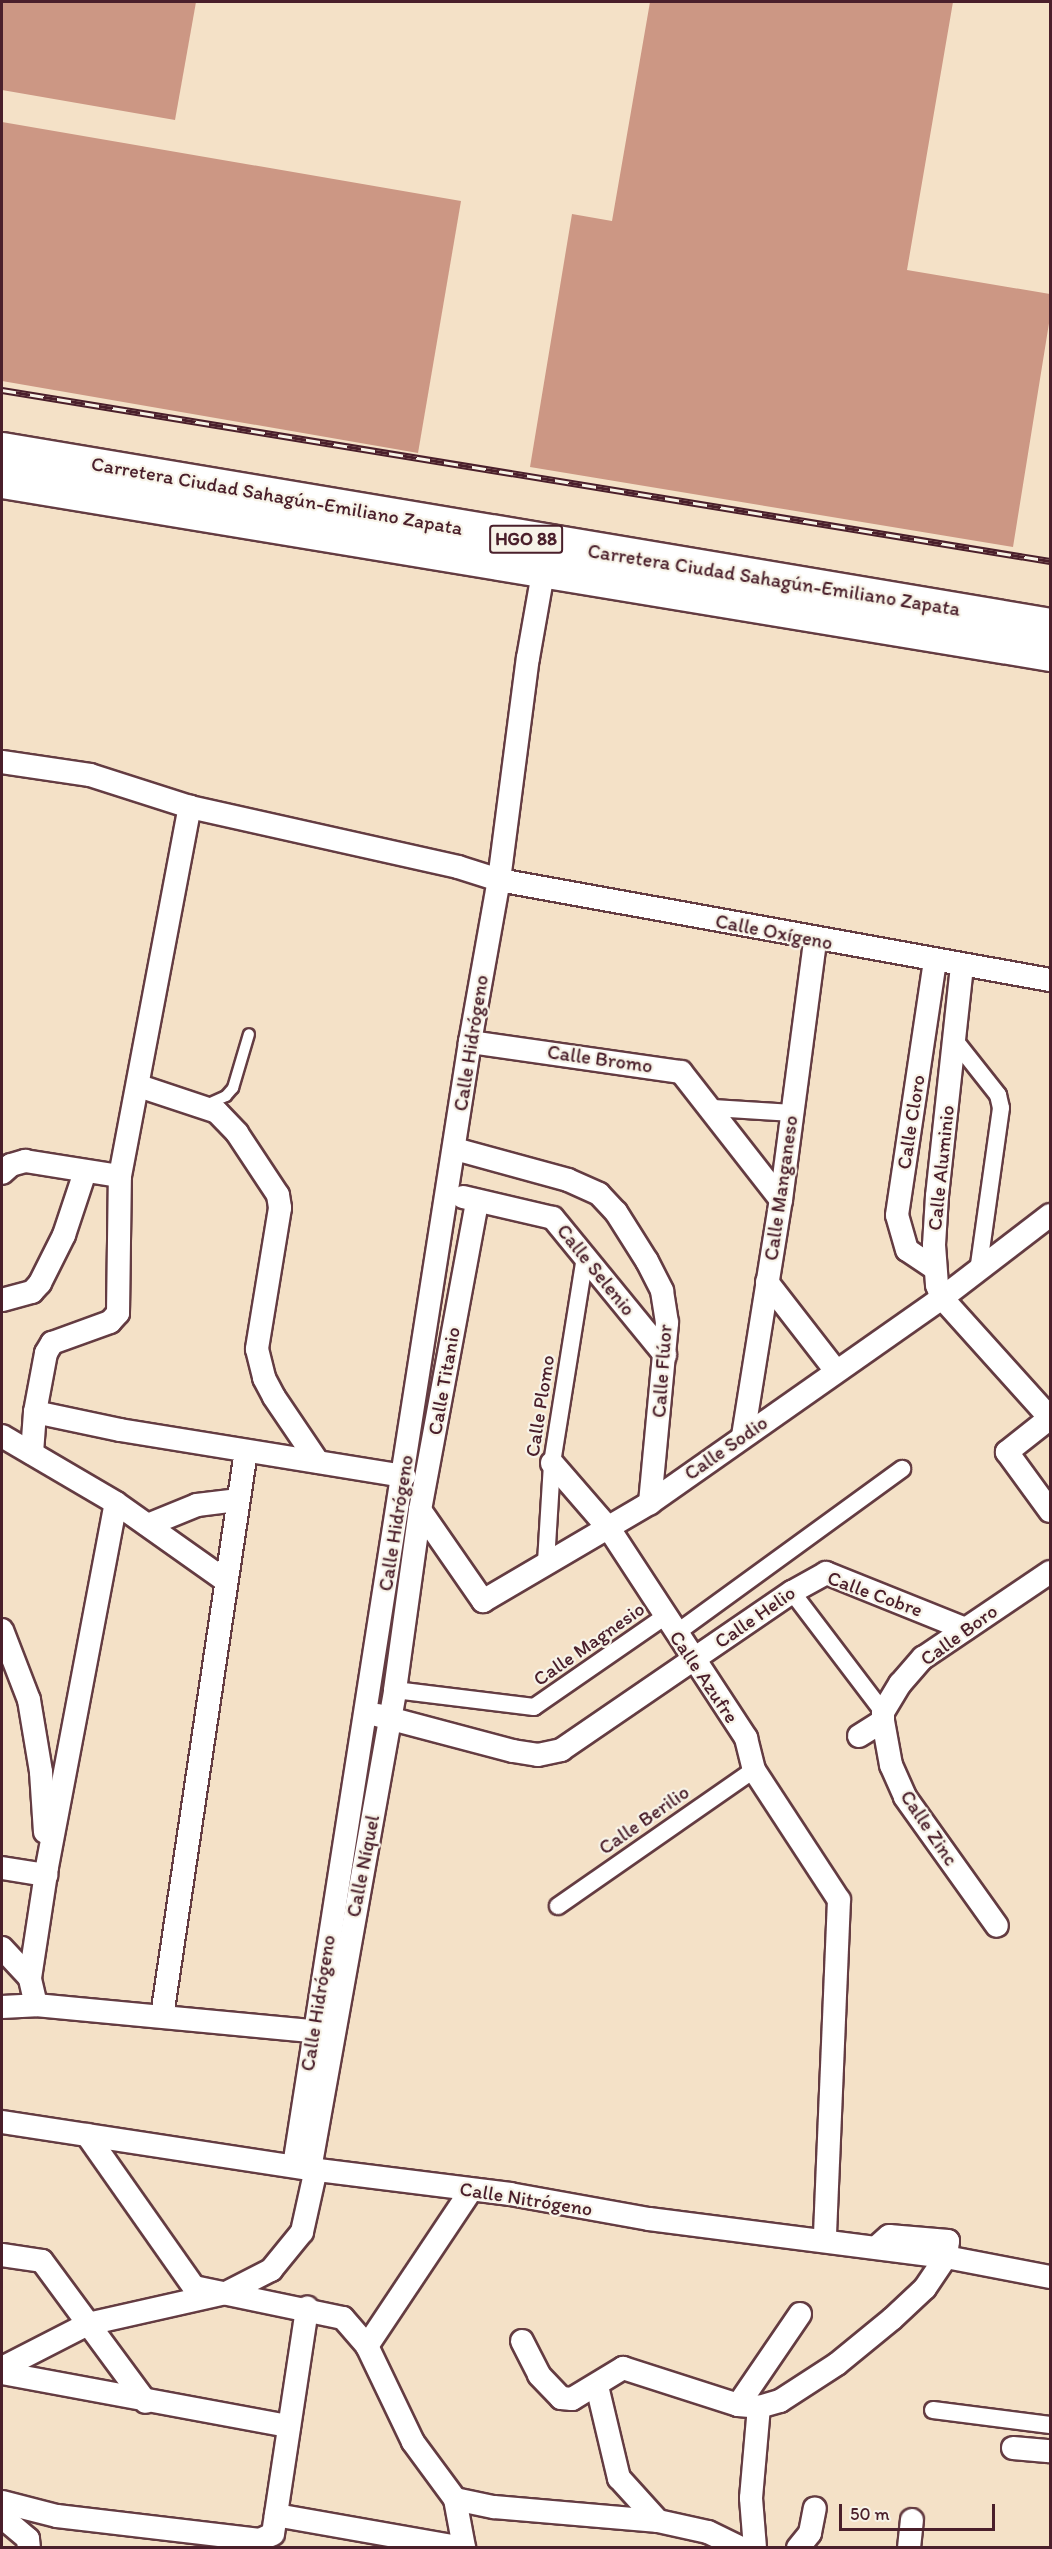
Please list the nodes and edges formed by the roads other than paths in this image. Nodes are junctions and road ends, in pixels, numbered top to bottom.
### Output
1 (2, 449) edge
2 (2, 481) edge
3 (545, 557) junction
4 (1050, 625) edge
5 (1050, 654) edge
6 (2, 762) edge
7 (190, 807) junction
8 (499, 880) junction
9 (815, 940) junction
10 (935, 961) junction
11 (962, 966) junction
12 (1050, 980) edge
13 (249, 1034) dead end
14 (953, 1038) junction
15 (470, 1042) junction
16 (139, 1086) junction
17 (206, 1106) junction
18 (713, 1107) junction
19 (793, 1113) junction
20 (455, 1149) junction
21 (85, 1172) junction
22 (2, 1173) edge
23 (120, 1176) junction
24 (448, 1192) junction
25 (781, 1200) junction
26 (477, 1201) junction
27 (1050, 1215) edge
28 (585, 1258) junction
29 (934, 1268) junction
30 (978, 1272) junction
31 (767, 1282) junction
32 (942, 1298) junction
33 (2, 1300) edge
34 (665, 1355) junction
35 (836, 1371) junction
36 (35, 1412) junction
37 (1050, 1418) edge
38 (2, 1436) edge
39 (743, 1436) junction
40 (246, 1451) junction
41 (32, 1453) junction
42 (318, 1462) junction
43 (552, 1463) junction
44 (902, 1469) dead end
45 (404, 1476) junction
46 (237, 1500) junction
47 (116, 1503) junction
48 (650, 1503) junction
49 (420, 1510) junction
50 (1050, 1511) edge
51 (148, 1525) junction
52 (609, 1530) junction
53 (546, 1562) junction
54 (1050, 1572) edge
55 (819, 1574) joint
56 (226, 1581) junction
57 (792, 1592) junction
58 (669, 1626) junction
59 (964, 1629) junction
60 (2, 1630) edge
61 (692, 1661) junction
62 (395, 1690) junction
63 (366, 1712) junction
64 (883, 1717) junction
65 (388, 1730) junction
66 (859, 1736) dead end
67 (754, 1770) junction
68 (2, 1868) edge
69 (46, 1871) junction
70 (558, 1906) dead end
71 (997, 1926) dead end
72 (2, 1948) edge
73 (30, 1978) junction
74 (36, 2005) junction
75 (2, 2007) edge
76 (162, 2016) junction
77 (313, 2031) junction
78 (2, 2122) edge
79 (87, 2135) junction
80 (306, 2168) junction
81 (471, 2190) junction
82 (825, 2241) junction
83 (947, 2249) junction
84 (2, 2255) edge
85 (1050, 2277) edge
86 (226, 2293) junction
87 (307, 2308) junction
88 (800, 2314) dead end
89 (88, 2324) junction
90 (522, 2341) dead end
91 (367, 2346) junction
92 (2, 2368) edge
93 (2, 2373) edge
94 (597, 2386) junction
95 (146, 2402) junction
96 (749, 2406) junction
97 (933, 2410) dead end
98 (1050, 2425) edge
99 (289, 2426) junction
100 (1013, 2448) dead end
101 (1050, 2451) edge
102 (455, 2499) junction
103 (2, 2502) edge
104 (815, 2508) dead end
105 (276, 2515) junction
106 (2, 2517) edge
107 (912, 2520) dead end
108 (658, 2521) junction
109 (29, 2547) edge
110 (464, 2547) edge
111 (741, 2547) edge
112 (755, 2547) edge
113 (798, 2547) edge
114 (909, 2547) edge

1 - 3 main road, Carretera Ciudad Sahagún-Emiliano Zapata / HGO 88
2 - 3 main road, Carretera Ciudad Sahagún-Emiliano Zapata / HGO 88
3 - 4 main road, Carretera Ciudad Sahagún-Emiliano Zapata / HGO 88
3 - 5 main road, Carretera Ciudad Sahagún-Emiliano Zapata / HGO 88
3 - 8 street, Calle Hidrógeno
6 - 7 street, Calle Oxígeno
7 - 8 street, Calle Oxígeno
7 - 16 street
8 - 9 street, Calle Oxígeno
8 - 15 street, Calle Hidrógeno
9 - 10 street, Calle Oxígeno
9 - 19 street, Calle Manganeso
10 - 11 street, Calle Oxígeno
10 - 29 street, Calle Cloro
11 - 12 street, Calle Oxígeno
11 - 14 street, Calle Aluminio
13 - 17 lane
14 - 29 street, Calle Aluminio
14 - 30 street
15 - 18 street, Calle Bromo
15 - 20 street, Calle Hidrógeno
16 - 17 street
16 - 23 street
17 - 42 street
18 - 19 street
18 - 25 street, Calle Bromo
19 - 25 street, Calle Manganeso
20 - 24 street, Calle Hidrógeno
20 - 34 street, Calle Flúor
21 - 22 street
21 - 23 street
21 - 33 street
23 - 36 street
24 - 26 street, Calle Selenio
24 - 45 street, Calle Hidrógeno
25 - 31 street, Calle Manganeso
26 - 28 street, Calle Selenio
26 - 49 street, Calle Titanio
27 - 30 street, Calle Sodio
28 - 34 street, Calle Selenio
28 - 43 street, Calle Plomo
29 - 32 street, Calle Aluminio
30 - 32 street, Calle Sodio
31 - 35 street
31 - 39 street, Calle Manganeso
32 - 35 street, Calle Sodio
32 - 37 street
34 - 48 street, Calle Flúor
35 - 39 street, Calle Sodio
36 - 40 street
36 - 41 street
37 - 50 street
38 - 41 street
39 - 48 street, Calle Sodio
40 - 42 street
40 - 46 street
41 - 47 street
42 - 45 street
43 - 52 street, Calle Azufre
43 - 53 street, Calle Plomo
44 - 58 street, Calle Magnesio
45 - 63 street, Calle Hidrógeno
46 - 51 street
46 - 56 street
47 - 51 street
47 - 69 street
48 - 52 street, Calle Sodio
49 - 53 street, Calle Sodio
49 - 62 street, Calle Titanio
51 - 56 street
52 - 53 street, Calle Sodio
52 - 58 street, Calle Azufre
54 - 59 street, Calle Boro
55 - 57 street, Calle Helio
55 - 59 street, Calle Cobre
56 - 76 street
57 - 61 street, Calle Helio
57 - 64 street, Calle Zinc
58 - 61 street, Calle Azufre
58 - 62 street, Calle Magnesio
59 - 64 street, Calle Boro
60 - 69 street
61 - 65 street
61 - 67 street, Calle Azufre
62 - 65 street, Calle Titanio
63 - 65 street
63 - 77 street, Calle Hidrógeno
64 - 66 street, Calle Boro
64 - 71 street, Calle Zinc
65 - 80 street, Calle Níquel
67 - 70 street, Calle Berilio
67 - 82 street, Calle Azufre
68 - 69 street
69 - 73 street
72 - 73 street
73 - 74 street
74 - 75 street
74 - 76 street
76 - 77 street
77 - 80 street, Calle Hidrógeno
78 - 79 street, Calle Nitrógeno
79 - 80 street, Calle Nitrógeno
79 - 86 street
80 - 81 street, Calle Nitrógeno
80 - 86 street
81 - 82 street, Calle Nitrógeno
81 - 91 street
82 - 83 street, Calle Nitrógeno
83 - 85 street, Calle Nitrógeno
83 - 96 street
84 - 89 street
86 - 87 street
86 - 89 street
87 - 91 street
87 - 99 street
88 - 96 street
89 - 92 street
89 - 95 street
90 - 94 street
91 - 102 street
93 - 95 street
94 - 96 street
94 - 108 street
95 - 99 street
96 - 112 street
97 - 98 street
99 - 105 street
100 - 101 street
102 - 108 street
102 - 110 street
103 - 105 street
104 - 113 street
105 - 110 street
106 - 109 street
107 - 114 street
108 - 111 street

